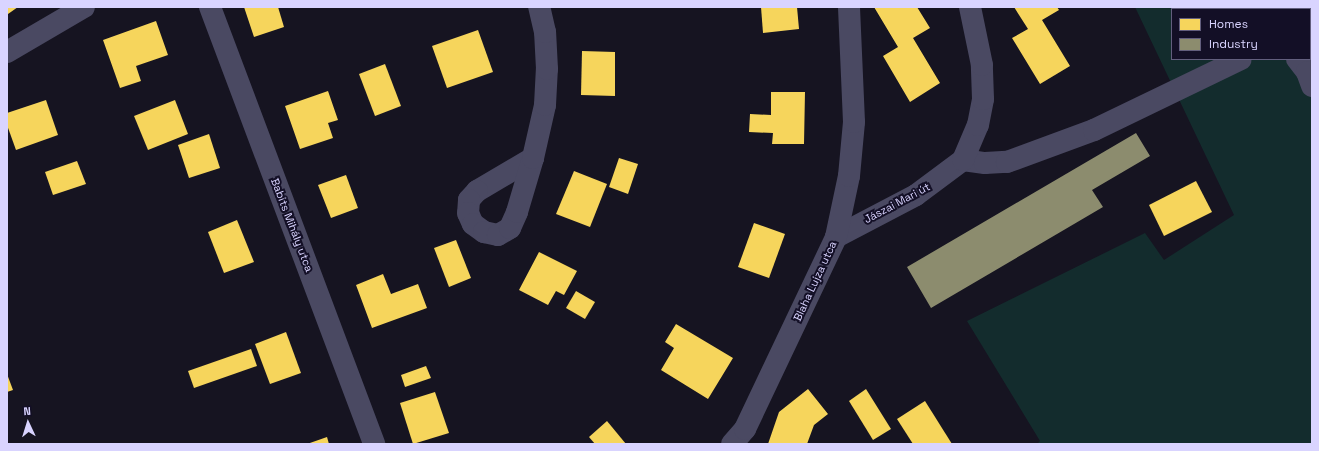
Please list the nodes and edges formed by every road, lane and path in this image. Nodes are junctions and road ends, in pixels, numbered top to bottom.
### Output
1 (84, 7) edge
2 (210, 7) edge
3 (539, 7) edge
4 (848, 7) edge
5 (970, 7) edge
6 (7, 52) edge
7 (1239, 60) edge
8 (1298, 60) edge
9 (1312, 86) edge
10 (533, 158) dead end
11 (963, 160) junction
12 (836, 237) junction
13 (741, 439) edge
14 (374, 444) edge

1 - 6 street
2 - 14 street, Babits Mihály utca
3 - 10 street
4 - 12 street, Blaha Lujza utca
5 - 11 street
7 - 11 street
8 - 9 street
11 - 12 street, Jászai Mari út
12 - 13 street, Blaha Lujza utca

